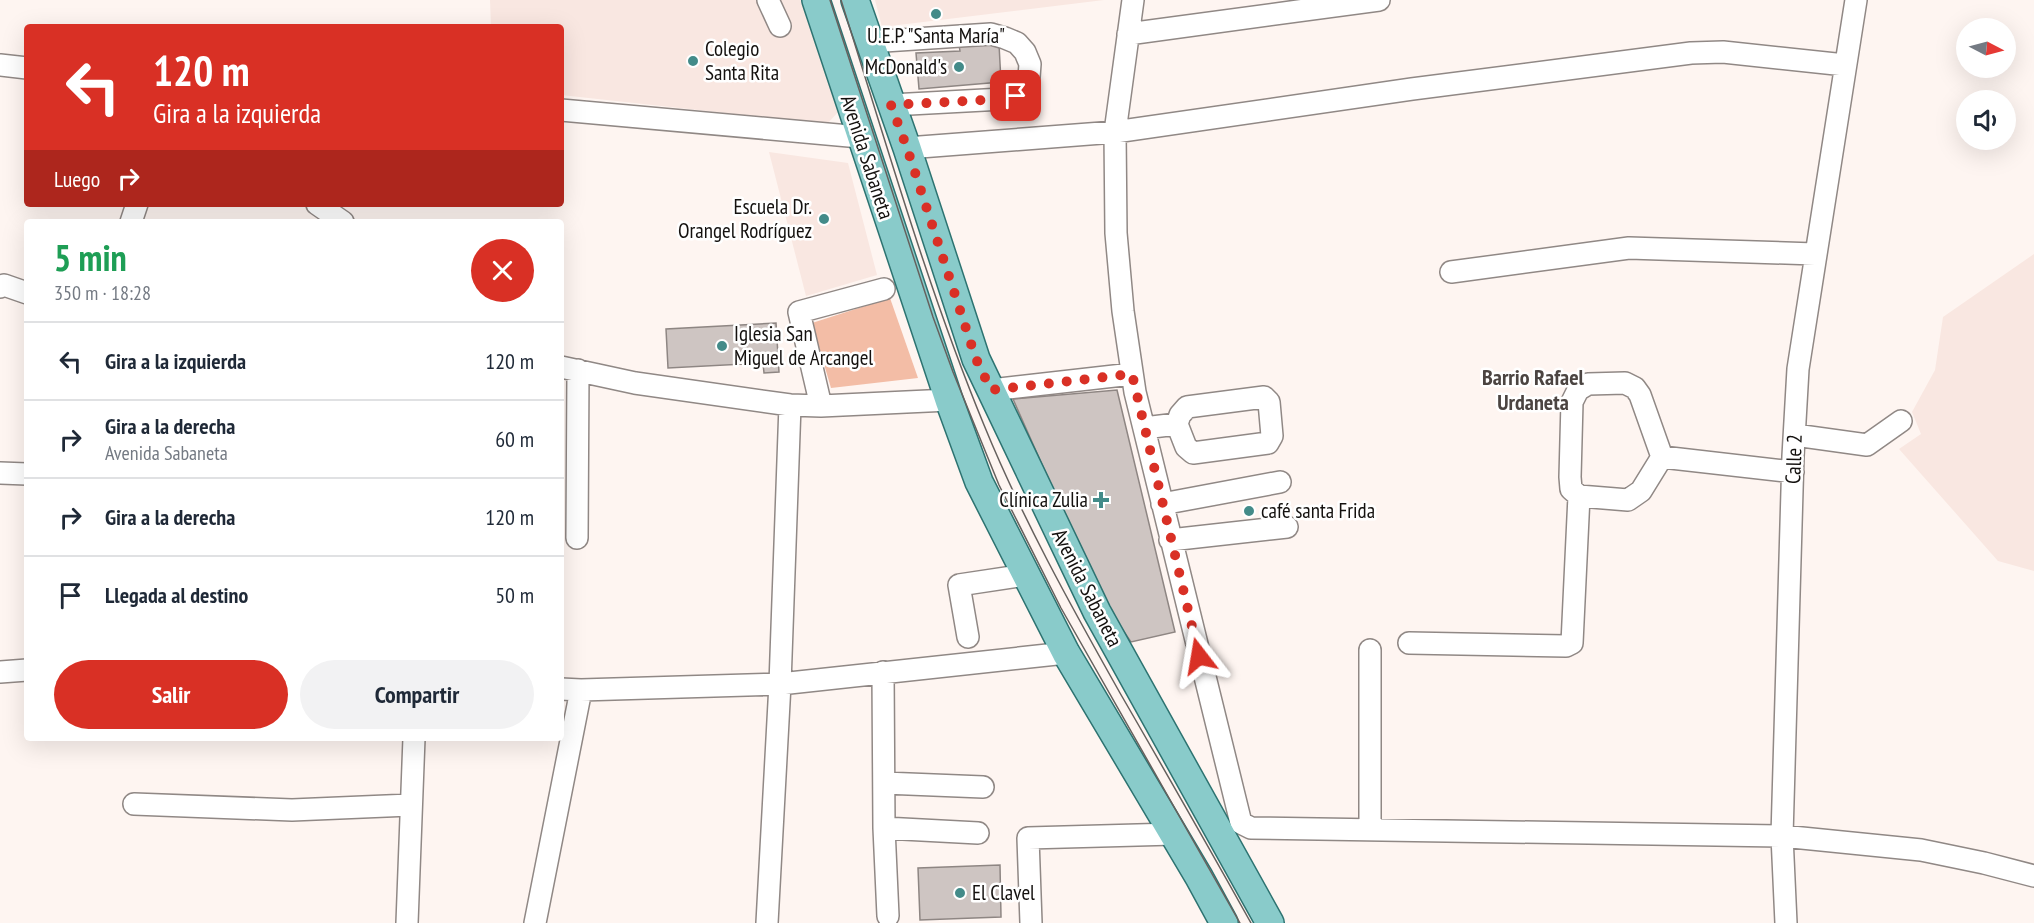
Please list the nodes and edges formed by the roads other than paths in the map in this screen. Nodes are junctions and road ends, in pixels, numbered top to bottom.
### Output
1 (768, 0) edge
2 (816, 0) edge
3 (855, 0) edge
4 (1133, 0) edge
5 (1379, 0) edge
6 (1856, 0) edge
7 (780, 26) dead end
8 (1128, 34) junction
9 (869, 42) junction
10 (0, 65) edge
11 (1845, 65) junction
12 (24, 69) edge
13 (891, 105) junction
14 (564, 110) edge
15 (1115, 132) junction
16 (860, 136) junction
17 (907, 148) junction
18 (321, 207) edge
19 (339, 219) edge
20 (1815, 254) junction
21 (1450, 272) dead end
22 (0, 287) edge
23 (884, 288) dead end
24 (24, 292) edge
25 (569, 369) edge
26 (1132, 374) junction
27 (991, 390) junction
28 (949, 400) junction
29 (790, 405) junction
30 (821, 406) junction
31 (1901, 421) dead end
32 (1177, 424) dead end
33 (1144, 428) junction
34 (1795, 435) junction
35 (1662, 457) junction
36 (1793, 472) junction
37 (0, 473) edge
38 (24, 474) edge
39 (1280, 482) dead end
40 (1579, 496) junction
41 (1162, 504) junction
42 (1287, 527) dead end
43 (577, 538) dead end
44 (1170, 540) junction
45 (1026, 575) junction
46 (968, 637) dead end
47 (1409, 643) dead end
48 (1370, 650) dead end
49 (1066, 653) junction
50 (24, 670) edge
51 (0, 672) edge
52 (883, 672) junction
53 (780, 684) junction
54 (571, 690) edge
55 (564, 735) edge
56 (414, 741) edge
57 (563, 741) edge
58 (884, 783) junction
59 (983, 787) dead end
60 (134, 804) dead end
61 (410, 805) junction
62 (884, 828) junction
63 (1370, 829) junction
64 (978, 833) dead end
65 (1173, 834) junction
66 (1782, 836) junction
67 (2034, 876) edge
68 (888, 916) dead end
69 (407, 923) edge
70 (535, 923) edge
71 (767, 923) edge
72 (1031, 923) edge
73 (1224, 923) edge
74 (1270, 923) edge
75 (1786, 923) edge

1 - 7 street
2 - 16 main road, Avenida Sabaneta
3 - 9 main road, Avenida Sabaneta
4 - 8 street
5 - 8 street
6 - 11 street, Calle 2
8 - 15 street
9 - 13 main road, Avenida Sabaneta
9 - 13 street
10 - 12 street
11 - 15 street
11 - 20 street, Calle 2
13 - 17 main road, Avenida Sabaneta
14 - 16 street
15 - 17 street
15 - 26 street
16 - 28 main road, Avenida Sabaneta
17 - 27 main road, Avenida Sabaneta
18 - 19 street
20 - 21 street
20 - 34 street, Calle 2
22 - 24 street
23 - 30 street
25 - 29 street
25 - 43 street
26 - 27 street
26 - 33 street
27 - 74 main road, Avenida Sabaneta
28 - 30 street
28 - 45 main road, Avenida Sabaneta
29 - 30 street
29 - 53 street
31 - 34 street
32 - 33 street
33 - 41 street
34 - 36 street, Calle 2
35 - 36 street
35 - 40 street
35 - 40 street
36 - 66 street, Calle 2
37 - 38 street
39 - 41 street
40 - 47 street
41 - 44 street
42 - 44 street
44 - 63 street
45 - 46 street
45 - 49 main road, Avenida Sabaneta
48 - 63 street
49 - 52 street
49 - 65 main road, Avenida Sabaneta
50 - 51 street
52 - 53 street
52 - 58 street
53 - 54 street
53 - 71 street
54 - 55 street
56 - 61 street
57 - 70 street
58 - 59 street
58 - 62 street
60 - 61 street
61 - 69 street
62 - 64 street
62 - 68 street
63 - 66 street
65 - 72 street
65 - 73 main road, Avenida Sabaneta
66 - 67 street
66 - 75 street, Calle 2

